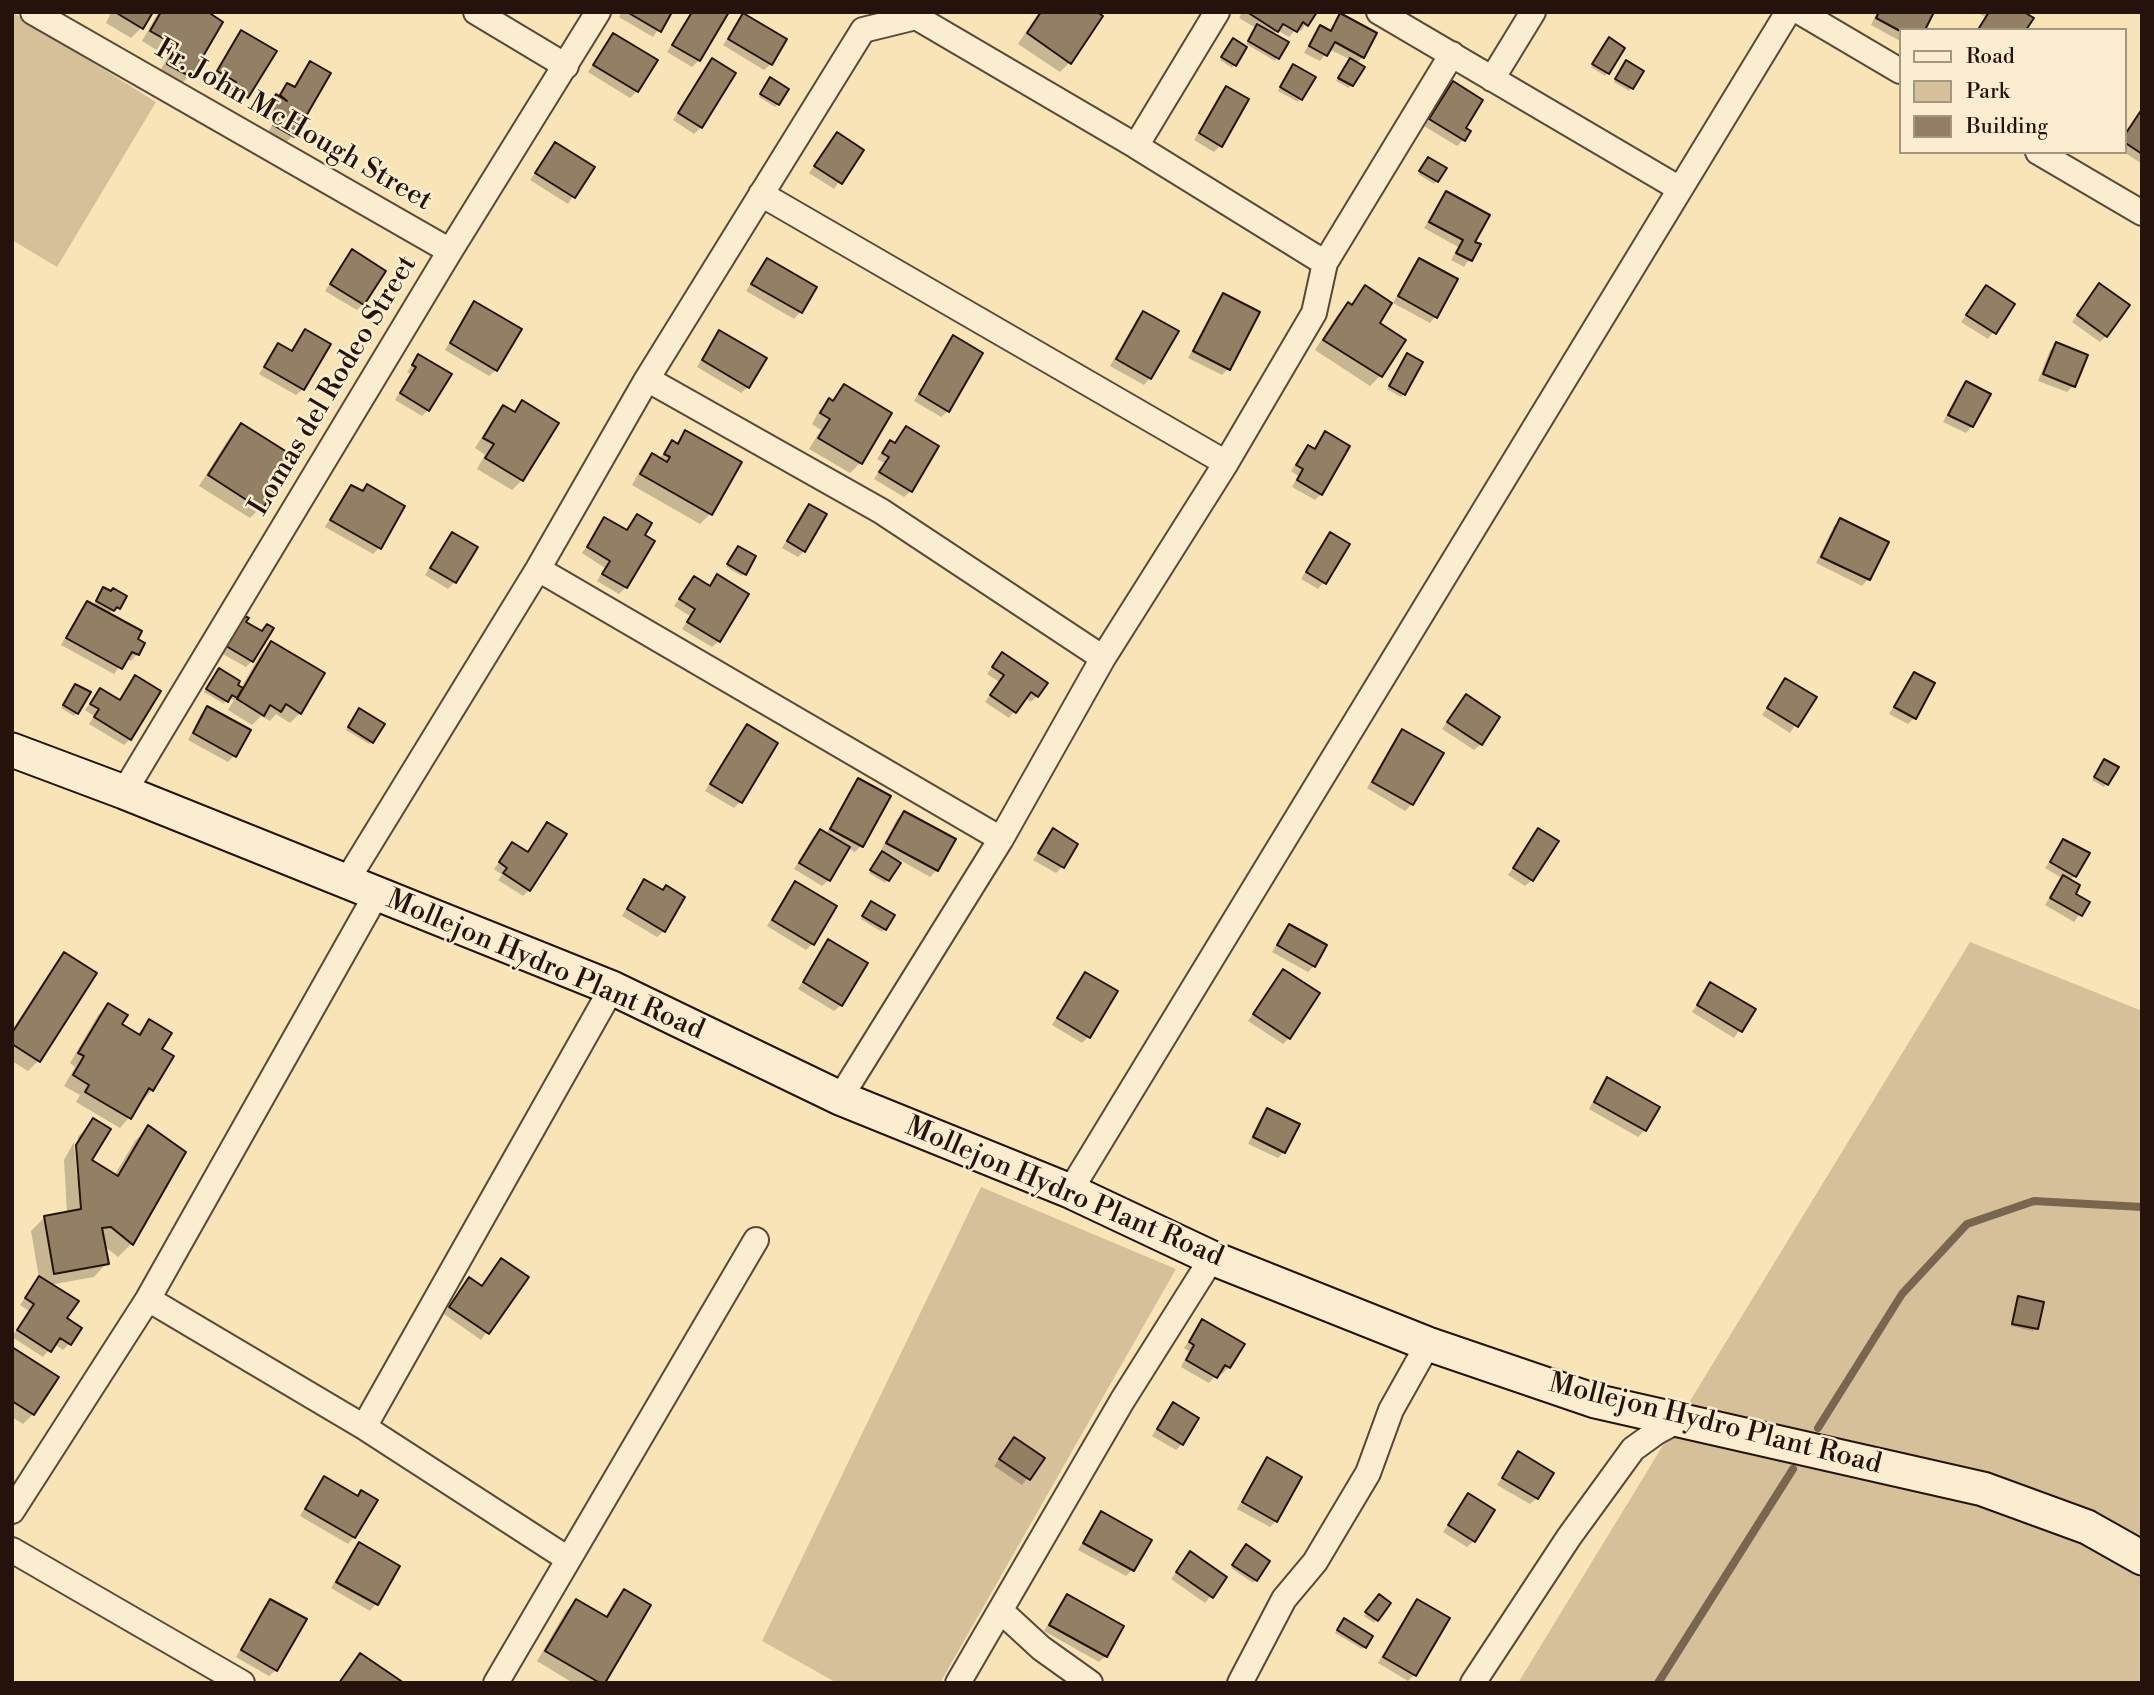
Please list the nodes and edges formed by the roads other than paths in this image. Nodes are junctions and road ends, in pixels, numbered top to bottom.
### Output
1 (33, 12) edge
2 (476, 12) edge
3 (598, 12) edge
4 (1217, 12) edge
5 (1379, 12) edge
6 (1533, 12) edge
7 (1788, 12) edge
8 (1800, 12) edge
9 (1452, 54) junction
10 (566, 66) junction
11 (1898, 70) edge
12 (1492, 79) junction
13 (1136, 146) junction
14 (2041, 154) edge
15 (1680, 188) junction
16 (761, 194) junction
17 (2142, 213) edge
18 (450, 251) junction
19 (1325, 263) junction
20 (647, 379) junction
21 (1226, 463) junction
22 (538, 569) junction
23 (1104, 658) junction
24 (12, 750) edge
25 (124, 792) junction
26 (1001, 839) junction
27 (346, 882) junction
28 (376, 895) junction
29 (612, 988) junction
30 (840, 1098) junction
31 (1070, 1191) junction
32 (756, 1240) dead end
33 (1212, 1258) junction
34 (148, 1300) junction
35 (1428, 1344) junction
36 (1679, 1420) junction
37 (364, 1427) junction
38 (12, 1511) edge
39 (12, 1550) edge
40 (2142, 1558) edge
41 (568, 1559) junction
42 (1002, 1612) junction
43 (202, 1673) edge
44 (242, 1683) edge
45 (496, 1683) edge
46 (958, 1683) edge
47 (1090, 1683) edge
48 (1240, 1683) edge
49 (1473, 1683) edge

1 - 18 street, Fr. John McHough Street
2 - 10 street
3 - 10 street, Lomas del Rodeo Street
4 - 13 street
5 - 9 street
6 - 12 street
7 - 15 street
8 - 11 street
9 - 12 street
9 - 19 street
10 - 18 street, Lomas del Rodeo Street
12 - 15 street
13 - 16 street
13 - 19 street
14 - 17 street
15 - 31 street
16 - 20 street
16 - 21 street
18 - 25 street, Lomas del Rodeo Street
19 - 21 street
20 - 22 street
20 - 23 street
21 - 23 street
22 - 26 street
22 - 27 street
23 - 26 street
24 - 25 street, Mollejon Hydro Plant Road
25 - 27 street, Mollejon Hydro Plant Road
26 - 30 street
27 - 28 street, Mollejon Hydro Plant Road
28 - 29 street, Mollejon Hydro Plant Road
28 - 34 street
29 - 30 street, Mollejon Hydro Plant Road
29 - 37 street
30 - 31 street, Mollejon Hydro Plant Road
31 - 33 street, Mollejon Hydro Plant Road
32 - 41 street
33 - 35 street, Mollejon Hydro Plant Road
33 - 42 street
34 - 37 street
34 - 38 street
35 - 36 street, Mollejon Hydro Plant Road
35 - 48 street
36 - 40 street, Mollejon Hydro Plant Road
36 - 49 street
37 - 41 street
39 - 43 street
41 - 45 street
42 - 46 street
42 - 47 street
43 - 44 street

